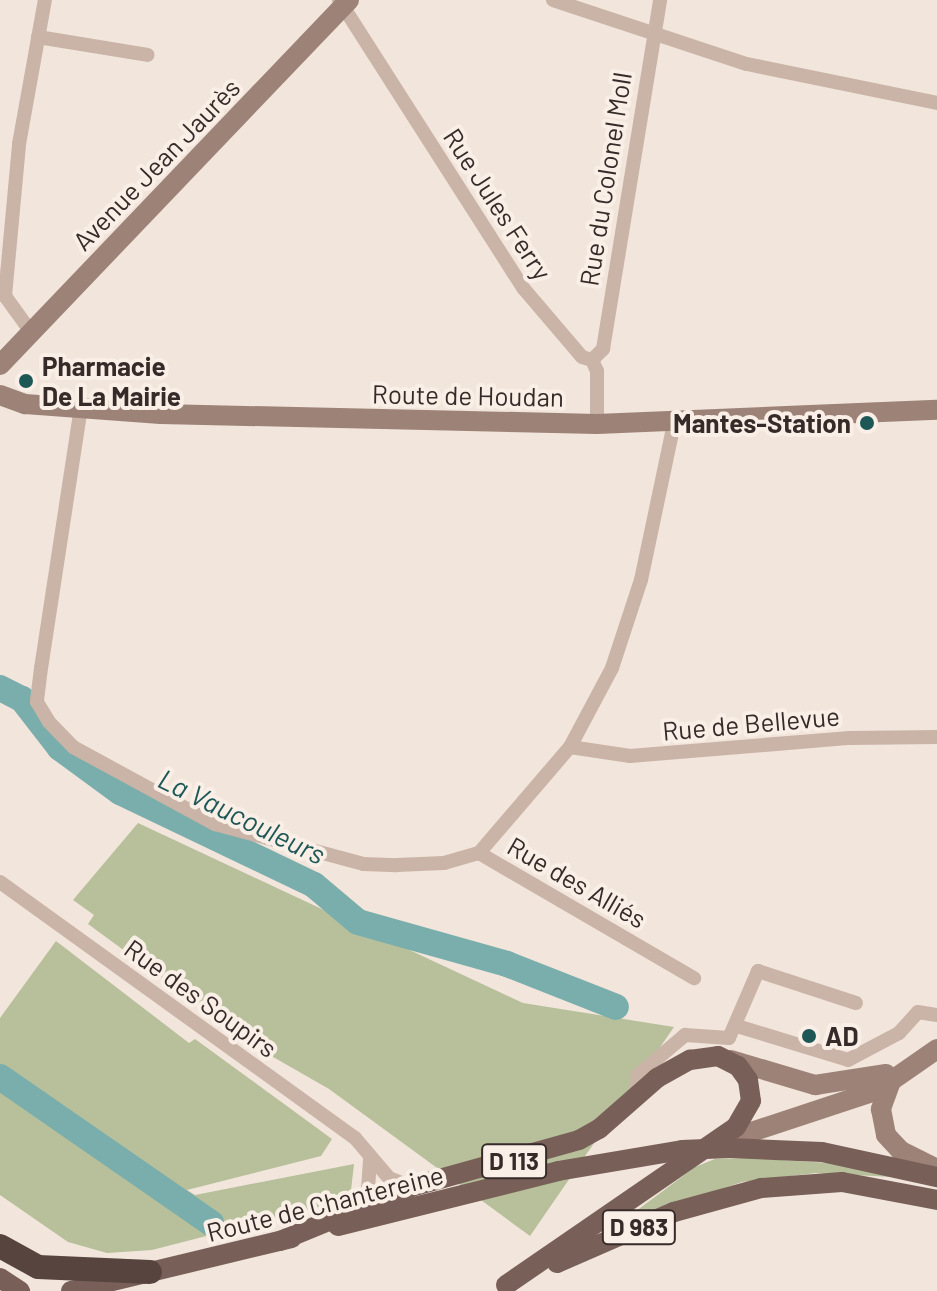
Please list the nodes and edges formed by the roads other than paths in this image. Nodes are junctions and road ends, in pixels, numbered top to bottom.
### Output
1 (45, 0) edge
2 (553, 0) edge
3 (660, 0) edge
4 (344, 2) edge
5 (651, 31) junction
6 (38, 37) junction
7 (148, 55) dead end
8 (937, 103) edge
9 (31, 332) junction
10 (592, 360) junction
11 (0, 365) edge
12 (0, 395) edge
13 (81, 407) junction
14 (937, 410) edge
15 (674, 423) junction
16 (597, 424) junction
17 (937, 737) edge
18 (570, 747) junction
19 (479, 853) junction
20 (0, 882) edge
21 (694, 978) dead end
22 (856, 1003) dead end
23 (937, 1015) edge
24 (733, 1032) junction
25 (937, 1036) edge
26 (937, 1049) edge
27 (731, 1060) junction
28 (890, 1084) junction
29 (635, 1098) junction
30 (370, 1157) junction
31 (671, 1168) junction
32 (937, 1169) edge
33 (937, 1177) edge
34 (411, 1187) junction
35 (937, 1200) edge
36 (358, 1207) junction
37 (280, 1241) junction
38 (0, 1246) edge
39 (150, 1272) junction
40 (0, 1278) edge
41 (501, 1288) edge
42 (20, 1291) edge
43 (71, 1291) edge

1 - 6 street
2 - 5 street
3 - 5 street, Rue du Colonel Moll
4 - 9 main road, Avenue Jean Jaurès
4 - 10 street, Rue Jules Ferry
5 - 8 street
5 - 10 street, Rue du Colonel Moll
6 - 7 street
6 - 9 street
9 - 11 main road, Avenue Jean Jaurès
10 - 16 street
12 - 13 main road, Route de Houdan
13 - 16 main road, Route de Houdan
13 - 19 street
14 - 15 main road, Route de Houdan
15 - 16 main road, Route de Houdan
15 - 18 street, Rue des Alliés
17 - 18 street, Rue de Bellevue
18 - 19 street, Rue des Alliés
19 - 21 street, Rue des Alliés
20 - 30 street, Rue des Soupirs
22 - 24 street
23 - 24 street
24 - 27 street
24 - 29 street
25 - 27 main road, D 113
26 - 28 main road
27 - 29 main road, D 113
27 - 31 main road
28 - 31 main road
28 - 32 main road
29 - 34 main road, D 113
30 - 34 street, Rue des Soupirs
30 - 36 street
31 - 41 main road
33 - 37 main road, Route de Chantereine, bridge
34 - 36 main road, D 113
35 - 41 main road, D 983
36 - 37 main road, D 113
37 - 39 main road, Route de Chantereine
38 - 39 highway
39 - 43 main road, Route de Chantereine
40 - 42 main road

